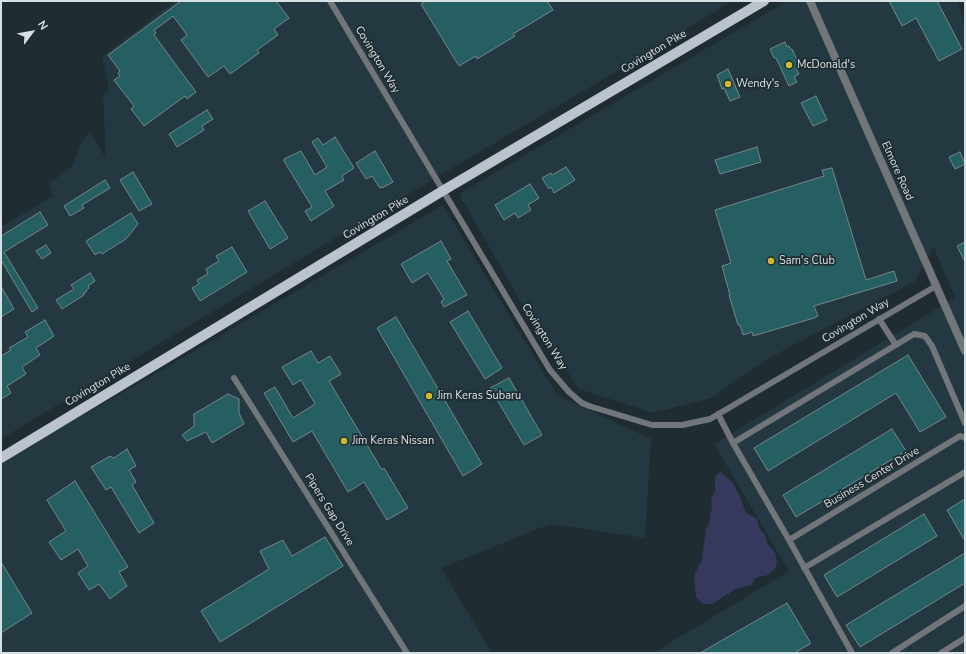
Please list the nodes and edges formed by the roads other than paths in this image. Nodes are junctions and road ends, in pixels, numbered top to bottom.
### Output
1 (330, 1) edge
2 (764, 1) edge
3 (810, 1) edge
4 (444, 190) junction
5 (936, 286) junction
6 (879, 319) junction
7 (896, 345) junction
8 (965, 350) edge
9 (234, 378) dead end
10 (718, 414) junction
11 (965, 422) edge
12 (965, 438) edge
13 (733, 443) junction
14 (1, 458) edge
15 (965, 472) edge
16 (789, 540) junction
17 (804, 568) junction
18 (965, 606) edge
19 (965, 638) edge
20 (407, 653) edge
21 (852, 653) edge
22 (892, 653) edge
23 (941, 653) edge

1 - 4 street, Covington Way
2 - 4 main road, Covington Pike
3 - 5 street, Elmore Road
4 - 10 street, Covington Way
4 - 14 main road, Covington Pike
5 - 6 street, Covington Way
5 - 8 street, Elmore Road
6 - 7 street
6 - 10 street, Covington Way
7 - 11 street
7 - 13 street
9 - 20 street, Pipers Gap Drive
10 - 13 street
12 - 16 street, Business Center Drive
13 - 16 street
15 - 17 street
16 - 17 street
17 - 21 street
18 - 22 street
19 - 23 street

